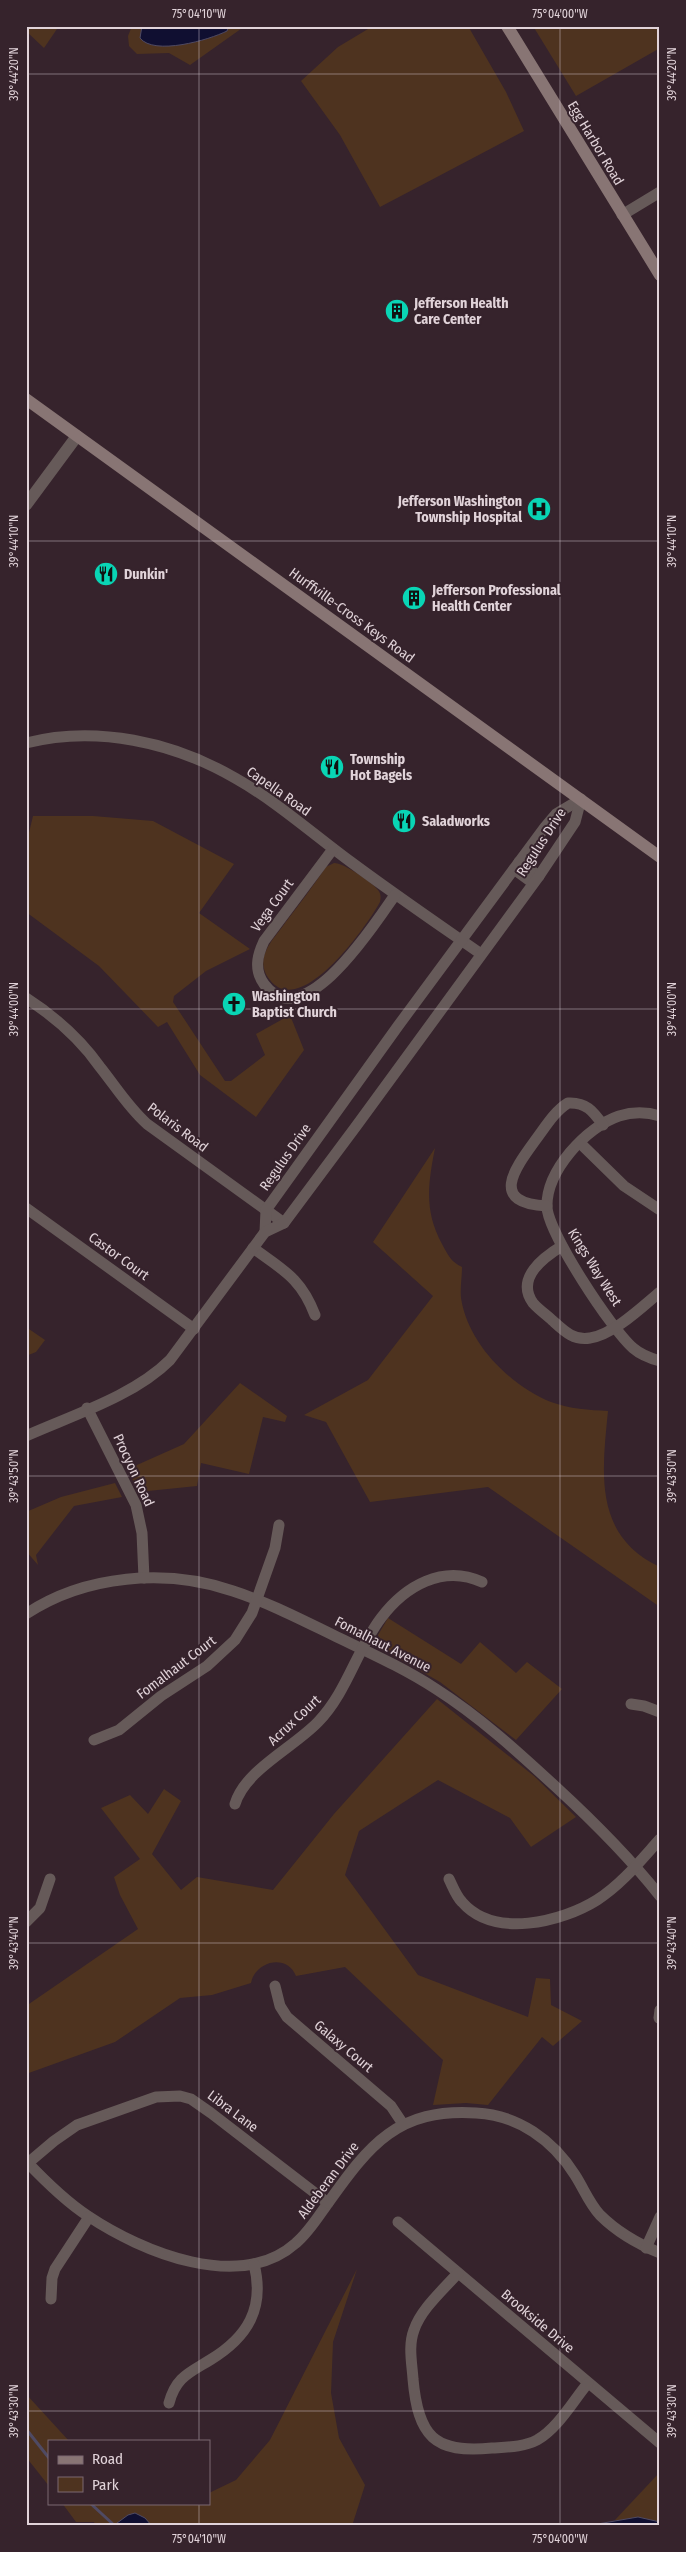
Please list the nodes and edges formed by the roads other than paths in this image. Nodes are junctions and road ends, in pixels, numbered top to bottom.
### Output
1 (507, 26) edge
2 (660, 192) edge
3 (622, 215) junction
4 (660, 275) edge
5 (26, 399) edge
6 (78, 436) junction
7 (26, 505) edge
8 (26, 743) edge
9 (581, 799) junction
10 (333, 849) junction
11 (660, 857) edge
12 (517, 865) junction
13 (536, 879) junction
14 (395, 895) junction
15 (461, 940) junction
16 (481, 954) junction
17 (26, 998) edge
18 (660, 1116) edge
19 (603, 1125) junction
20 (580, 1143) junction
21 (547, 1206) junction
22 (26, 1208) edge
23 (266, 1210) junction
24 (660, 1210) edge
25 (284, 1223) junction
26 (265, 1232) junction
27 (562, 1246) junction
28 (253, 1248) junction
29 (660, 1292) edge
30 (315, 1315) dead end
31 (614, 1327) junction
32 (194, 1329) junction
33 (660, 1361) edge
34 (87, 1408) junction
35 (26, 1436) edge
36 (279, 1525) dead end
37 (144, 1578) junction
38 (482, 1582) dead end
39 (257, 1600) junction
40 (26, 1614) edge
41 (363, 1650) junction
42 (631, 1704) dead end
43 (660, 1712) edge
44 (94, 1740) dead end
45 (235, 1804) dead end
46 (660, 1839) edge
47 (635, 1866) junction
48 (50, 1879) dead end
49 (449, 1879) dead end
50 (660, 1896) edge
51 (26, 1922) edge
52 (275, 1986) dead end
53 (660, 2010) edge
54 (659, 2018) edge
55 (403, 2124) junction
56 (27, 2162) edge
57 (328, 2203) junction
58 (89, 2217) junction
59 (660, 2217) edge
60 (398, 2222) dead end
61 (646, 2248) junction
62 (660, 2253) edge
63 (254, 2264) junction
64 (458, 2273) junction
65 (51, 2299) dead end
66 (588, 2383) junction
67 (169, 2403) dead end
68 (660, 2443) edge

1 - 3 main road, Egg Harbor Road
2 - 3 street
3 - 4 main road, Egg Harbor Road
5 - 6 main road, Hurffville-Cross Keys Road
6 - 7 street
6 - 9 main road, Hurffville-Cross Keys Road
8 - 10 street, Capella Road
9 - 11 main road, Hurffville-Cross Keys Road
9 - 12 street, Regulus Drive
9 - 13 street, Regulus Drive
10 - 14 street, Capella Road
10 - 14 street, Vega Court
12 - 13 street
12 - 15 street, Regulus Drive
13 - 16 street, Regulus Drive
14 - 15 street, Capella Road
15 - 16 street, Capella Road
15 - 23 street, Regulus Drive
16 - 25 street, Regulus Drive
17 - 23 street, Polaris Road
18 - 19 street, Kings Way West
19 - 20 street, Kings Way West
19 - 21 street
20 - 21 street, Kings Way West
20 - 24 street
21 - 27 street, Kings Way West
22 - 32 street, Castor Court
23 - 25 street, Polaris Road
23 - 26 street, Regulus Drive
25 - 26 street, Regulus Drive
26 - 28 street, Regulus Drive
27 - 31 street, Kings Way West
27 - 31 street
28 - 30 street
28 - 32 street, Regulus Drive
29 - 31 street
31 - 33 street, Kings Way West
32 - 34 street, Regulus Drive
34 - 35 street, Regulus Drive
34 - 37 street, Procyon Road
36 - 39 street, Fomalhaut Court
37 - 39 street, Fomalhaut Avenue
37 - 40 street, Fomalhaut Avenue
38 - 41 street, Acrux Court
39 - 41 street, Fomalhaut Avenue
39 - 44 street, Fomalhaut Court
41 - 45 street, Acrux Court
41 - 47 street, Fomalhaut Avenue
42 - 43 street
46 - 47 street
47 - 49 street
47 - 50 street, Fomalhaut Avenue
48 - 51 street
52 - 55 street, Galaxy Court
53 - 54 street
55 - 57 street, Aldeberan Drive
55 - 61 street, Aldeberan Drive
56 - 57 street, Libra Lane
56 - 58 street, Aldeberan Drive
57 - 63 street, Aldeberan Drive
58 - 63 street, Aldeberan Drive
58 - 65 street
59 - 61 street
60 - 64 street, Brookside Drive
61 - 62 street, Aldeberan Drive
63 - 67 street
64 - 66 street, Brookside Drive
64 - 66 street
66 - 68 street, Brookside Drive

